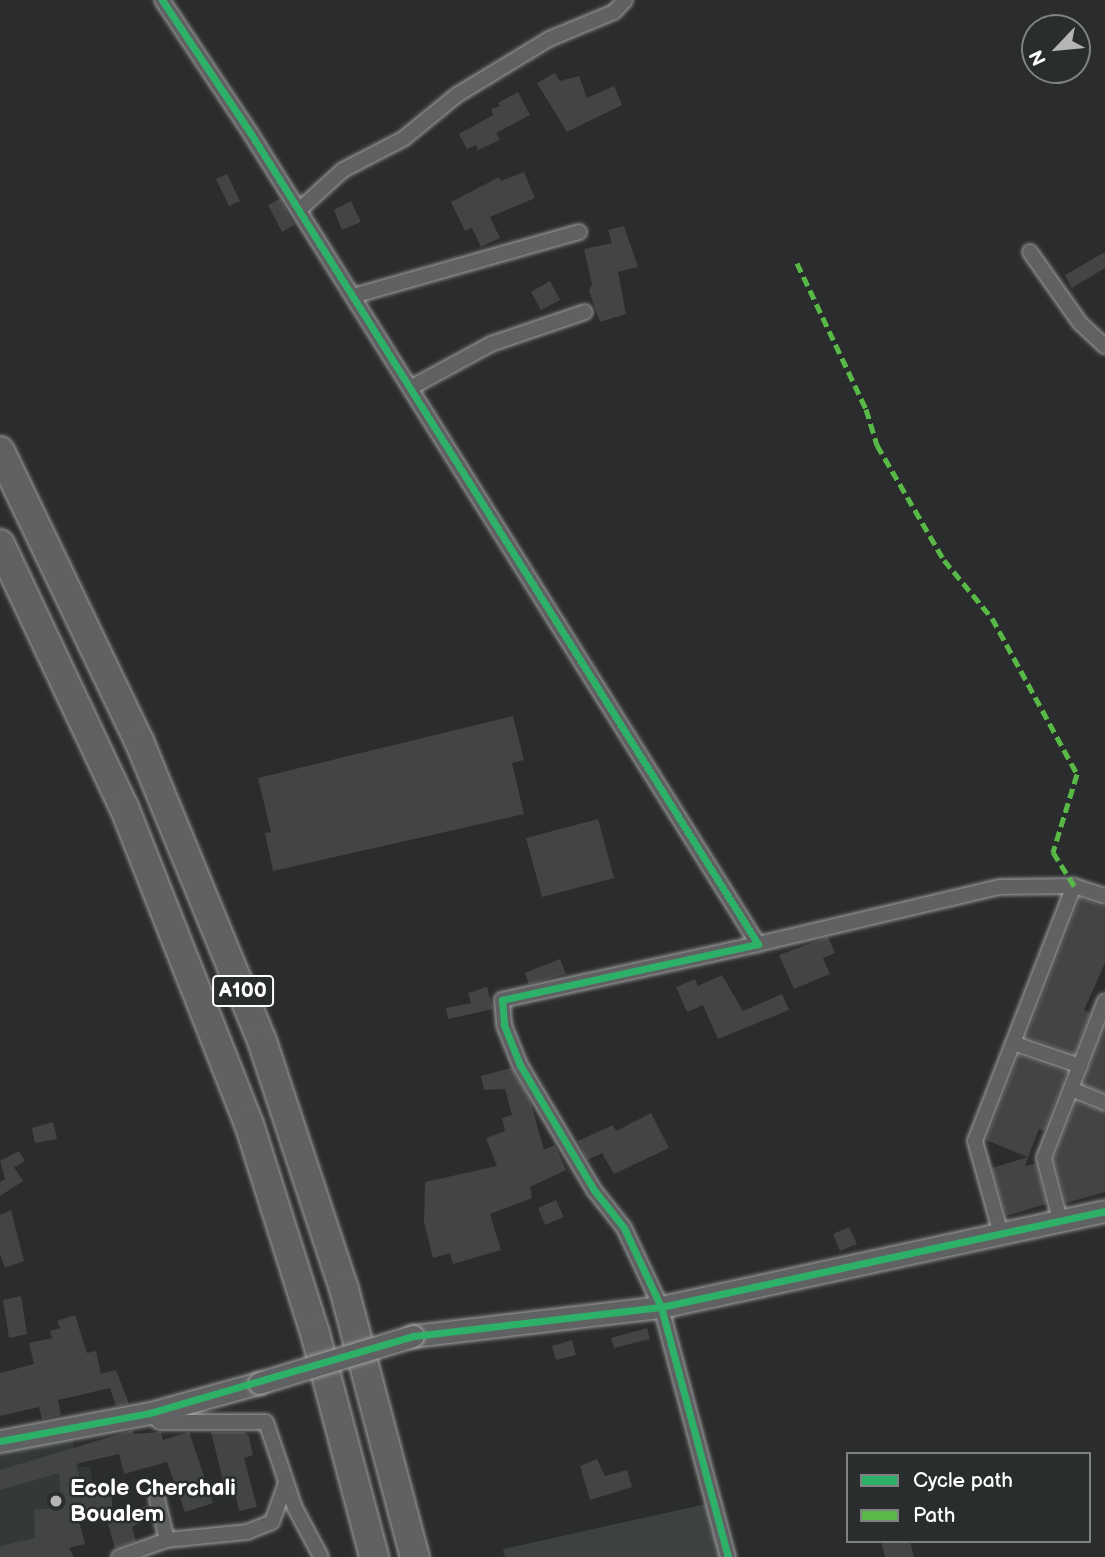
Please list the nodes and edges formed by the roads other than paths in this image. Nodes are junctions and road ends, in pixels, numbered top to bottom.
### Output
1 (162, 0) edge
2 (625, 0) edge
3 (299, 210) junction
4 (579, 232) dead end
5 (1030, 252) dead end
6 (353, 296) junction
7 (585, 312) dead end
8 (1105, 346) edge
9 (410, 388) junction
10 (0, 451) edge
11 (0, 544) edge
12 (1073, 886) junction
13 (1105, 897) edge
14 (758, 944) junction
15 (1105, 1001) edge
16 (1013, 1043) junction
17 (1080, 1066) junction
18 (1071, 1089) junction
19 (1105, 1103) edge
20 (1105, 1212) edge
21 (1060, 1220) junction
22 (1001, 1234) junction
23 (660, 1307) junction
24 (150, 1413) junction
25 (0, 1441) edge
26 (286, 1482) junction
27 (157, 1499) dead end
28 (167, 1540) junction
29 (119, 1557) edge
30 (321, 1557) edge
31 (374, 1557) edge
32 (415, 1557) edge
33 (728, 1557) edge

1 - 3 street
2 - 3 street
3 - 6 street
4 - 6 street
5 - 8 street
6 - 9 street
7 - 9 street
9 - 14 street
10 - 32 highway, A100
11 - 31 highway, A100 / A100
12 - 13 street
12 - 14 street
12 - 16 street
14 - 23 street
15 - 17 street
16 - 17 street
16 - 22 street
17 - 18 street
18 - 19 street
18 - 21 street
20 - 21 street
21 - 22 street
22 - 23 street
23 - 24 street, bridge
23 - 33 street
24 - 25 street
24 - 26 street
26 - 28 street
26 - 30 street
27 - 28 street
28 - 29 street

